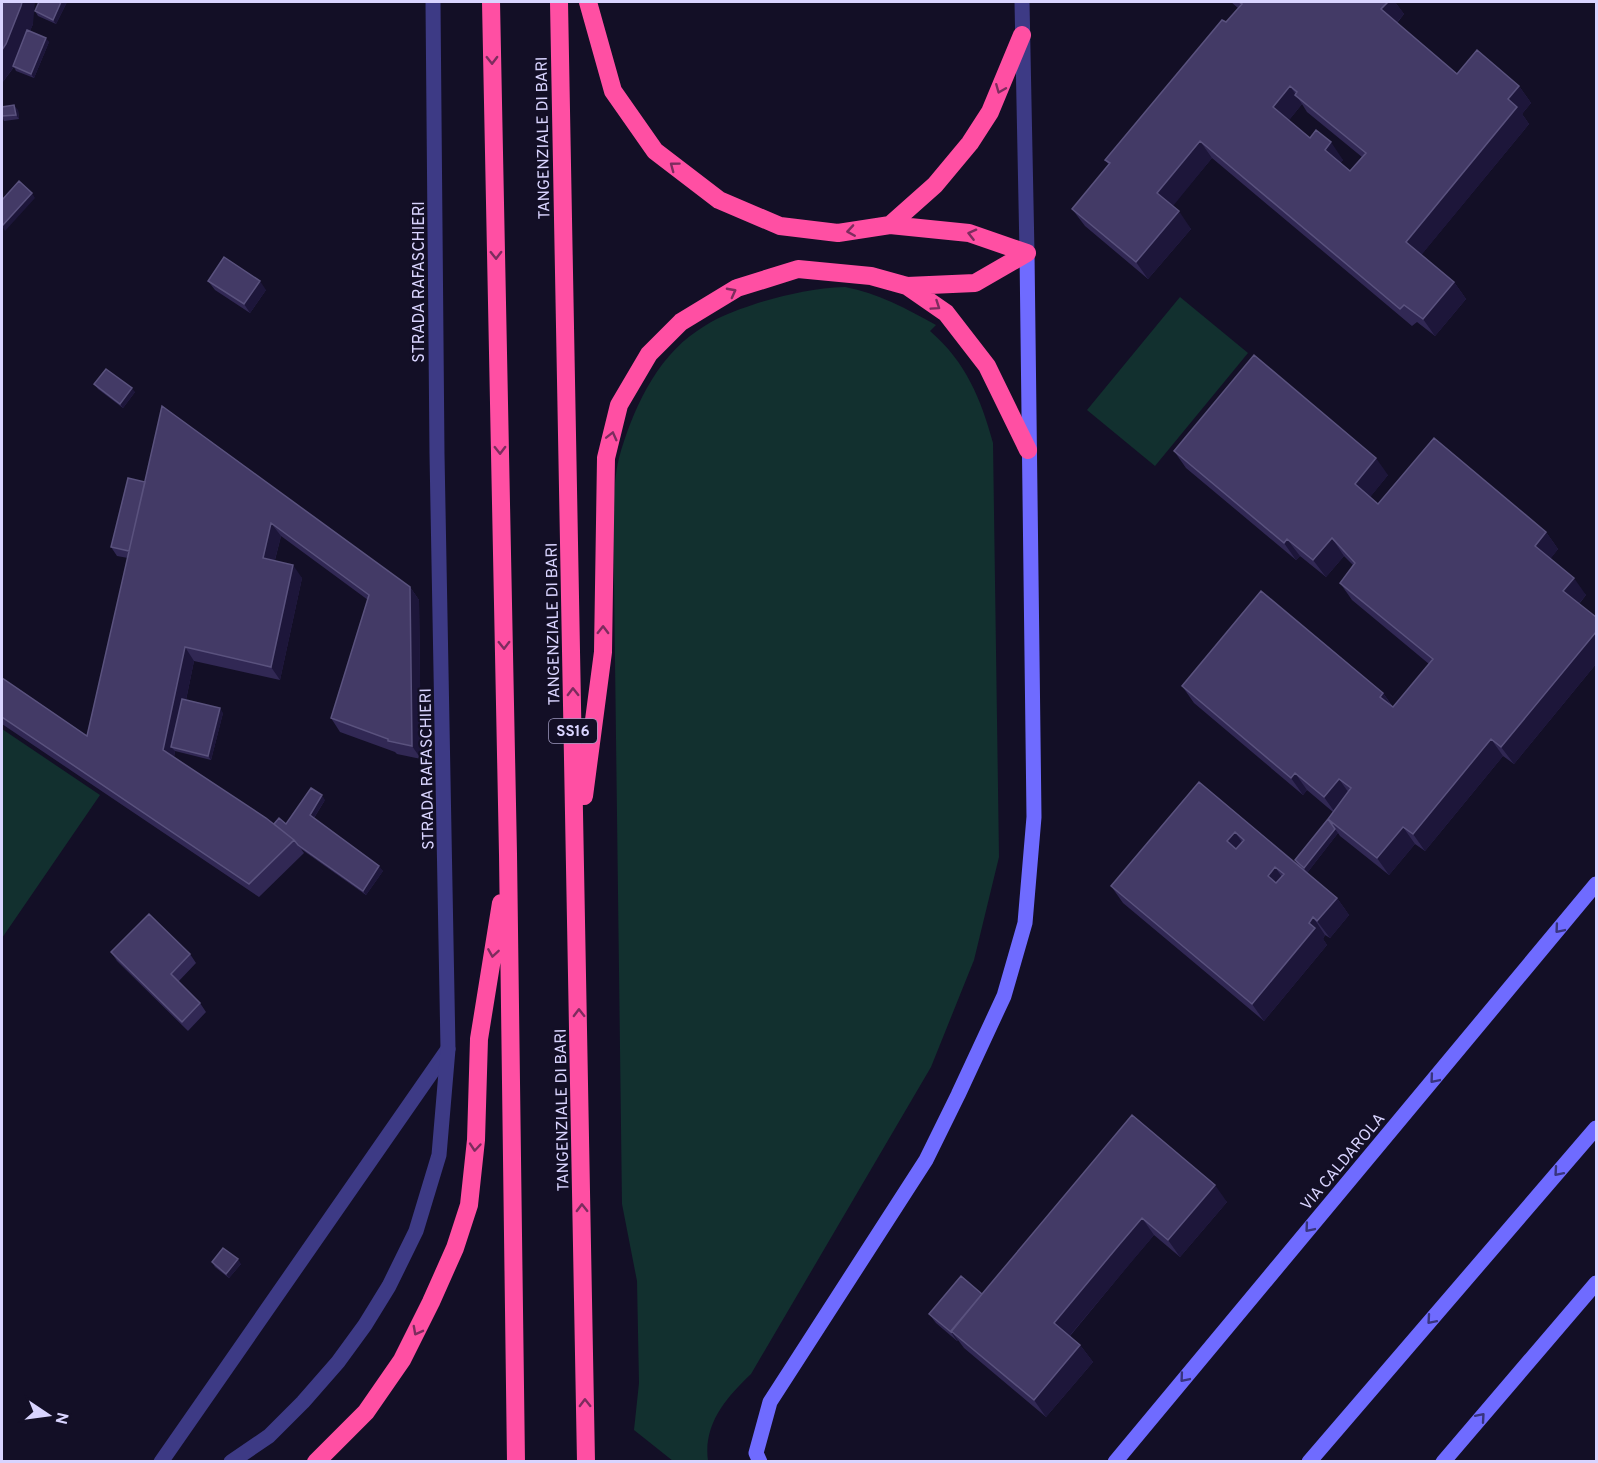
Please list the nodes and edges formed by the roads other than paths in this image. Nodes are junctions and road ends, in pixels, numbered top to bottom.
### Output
1 (434, 2) edge
2 (491, 2) edge
3 (559, 2) edge
4 (588, 2) edge
5 (1022, 2) edge
6 (1022, 34) junction
7 (890, 225) junction
8 (1027, 253) junction
9 (907, 286) junction
10 (1028, 450) junction
11 (508, 854) junction
12 (576, 855) junction
13 (1596, 884) edge
14 (448, 1049) junction
15 (1596, 1128) edge
16 (1596, 1283) edge
17 (161, 1461) edge
18 (231, 1461) edge
19 (316, 1461) edge
20 (516, 1461) edge
21 (586, 1461) edge
22 (760, 1461) edge
23 (1114, 1461) edge
24 (1309, 1461) edge
25 (1443, 1461) edge

1 - 14 street, STRADA RAFASCHIERI
2 -> 11 highway
12 -> 3 highway, TANGENZIALE DI BARI / SS16
7 -> 4 highway
5 - 6 street
6 -> 7 highway
6 - 8 street
8 -> 7 highway
8 - 9 highway
8 - 10 street
9 -> 10 highway
12 -> 9 highway
10 - 22 street
11 -> 19 highway
11 - 20 highway
21 -> 12 highway, TANGENZIALE DI BARI / SS16
13 -> 23 street, VIA CALDAROLA
14 - 17 street
14 - 18 street, STRADA RAFASCHIERI
15 -> 24 street
25 -> 16 street

